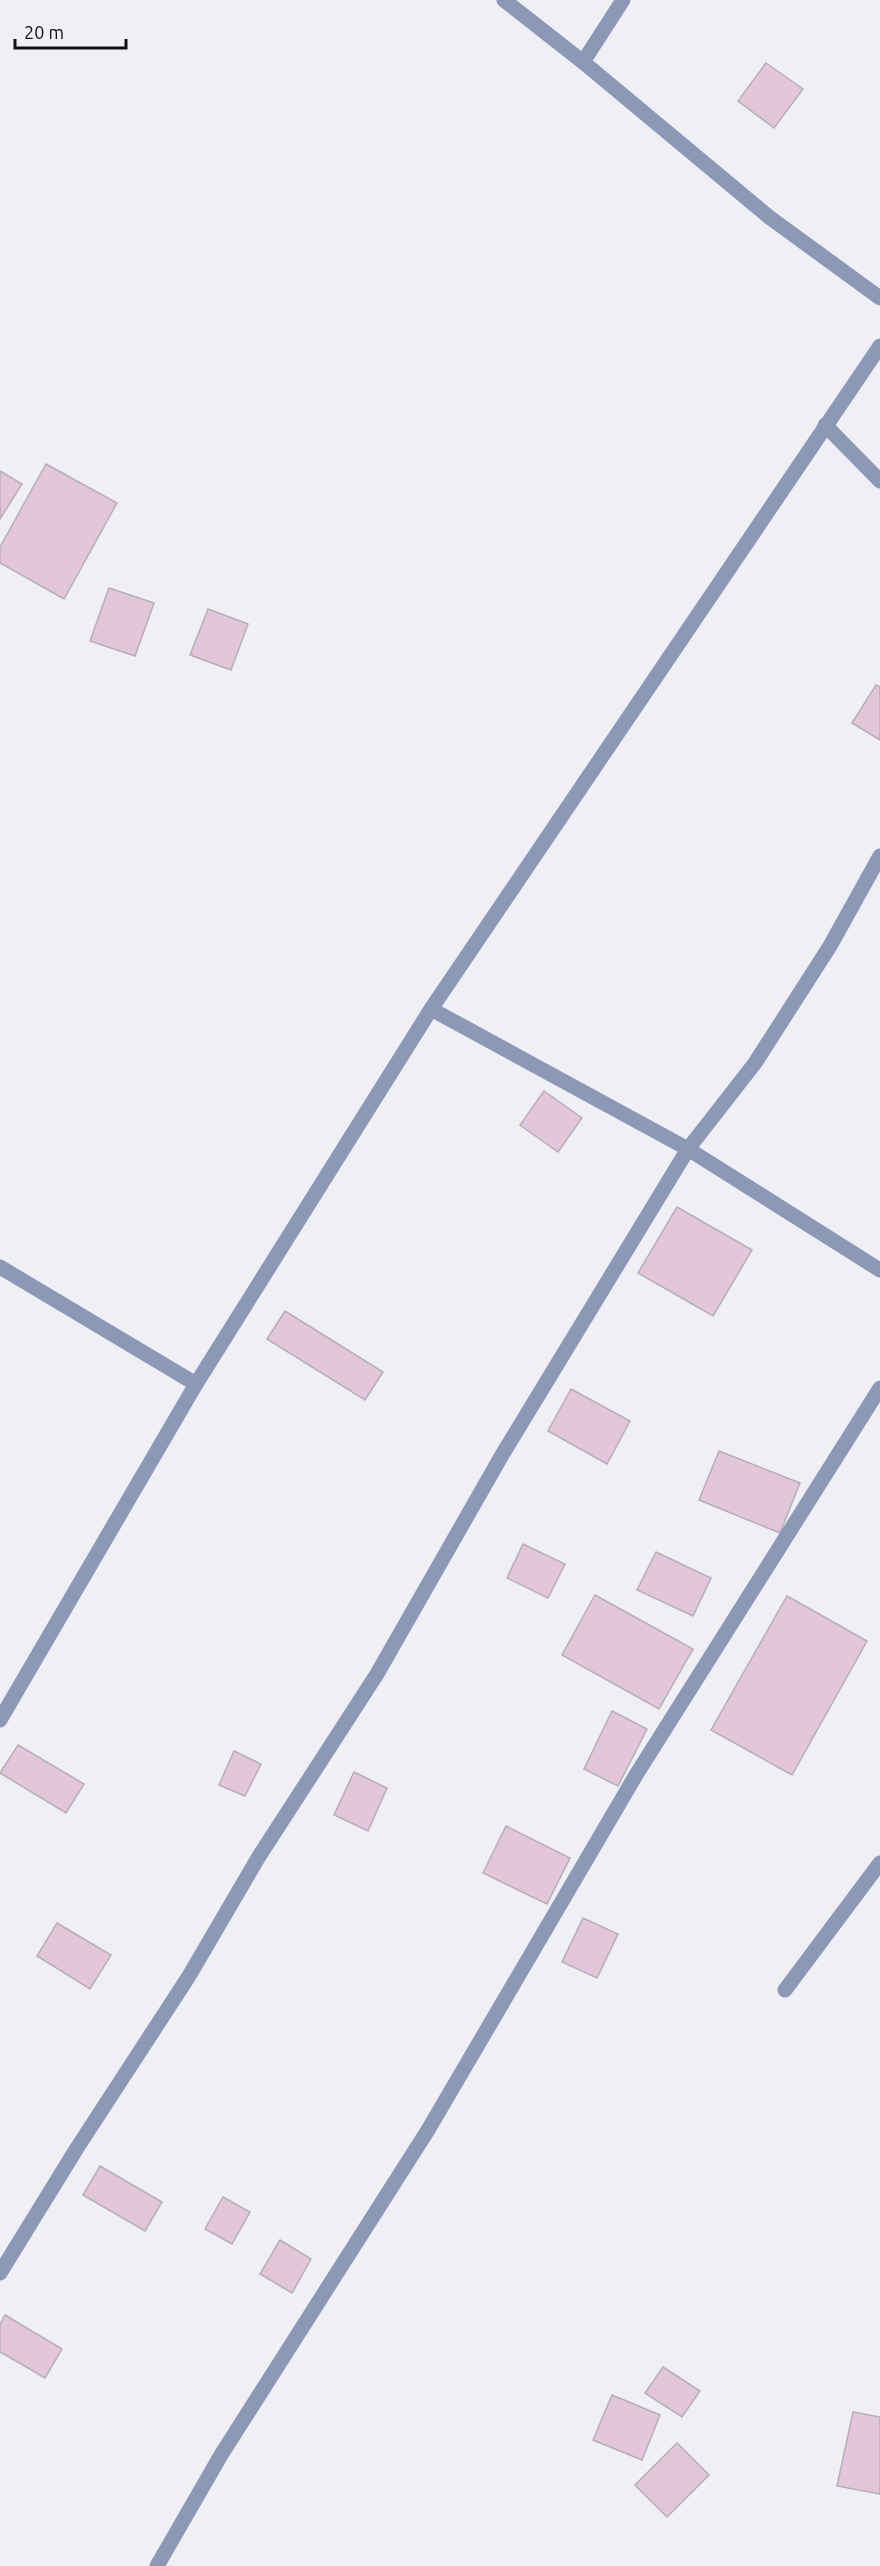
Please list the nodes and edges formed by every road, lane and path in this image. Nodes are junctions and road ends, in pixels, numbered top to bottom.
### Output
1 (504, 0) edge
2 (623, 0) edge
3 (583, 62) junction
4 (880, 298) edge
5 (880, 346) edge
6 (825, 424) junction
7 (880, 481) edge
8 (880, 856) edge
9 (431, 1009) junction
10 (688, 1149) junction
11 (0, 1268) edge
12 (880, 1270) edge
13 (196, 1384) junction
14 (880, 1388) edge
15 (0, 1720) edge
16 (880, 1863) edge
17 (785, 1990) dead end
18 (0, 2272) edge
19 (158, 2566) edge

1 - 3 street
2 - 3 street
3 - 4 street
5 - 6 street
6 - 7 street
6 - 9 street
8 - 10 street
9 - 10 street
9 - 13 street
10 - 12 street
10 - 18 street
11 - 13 street
13 - 15 street
14 - 19 street
16 - 17 street

